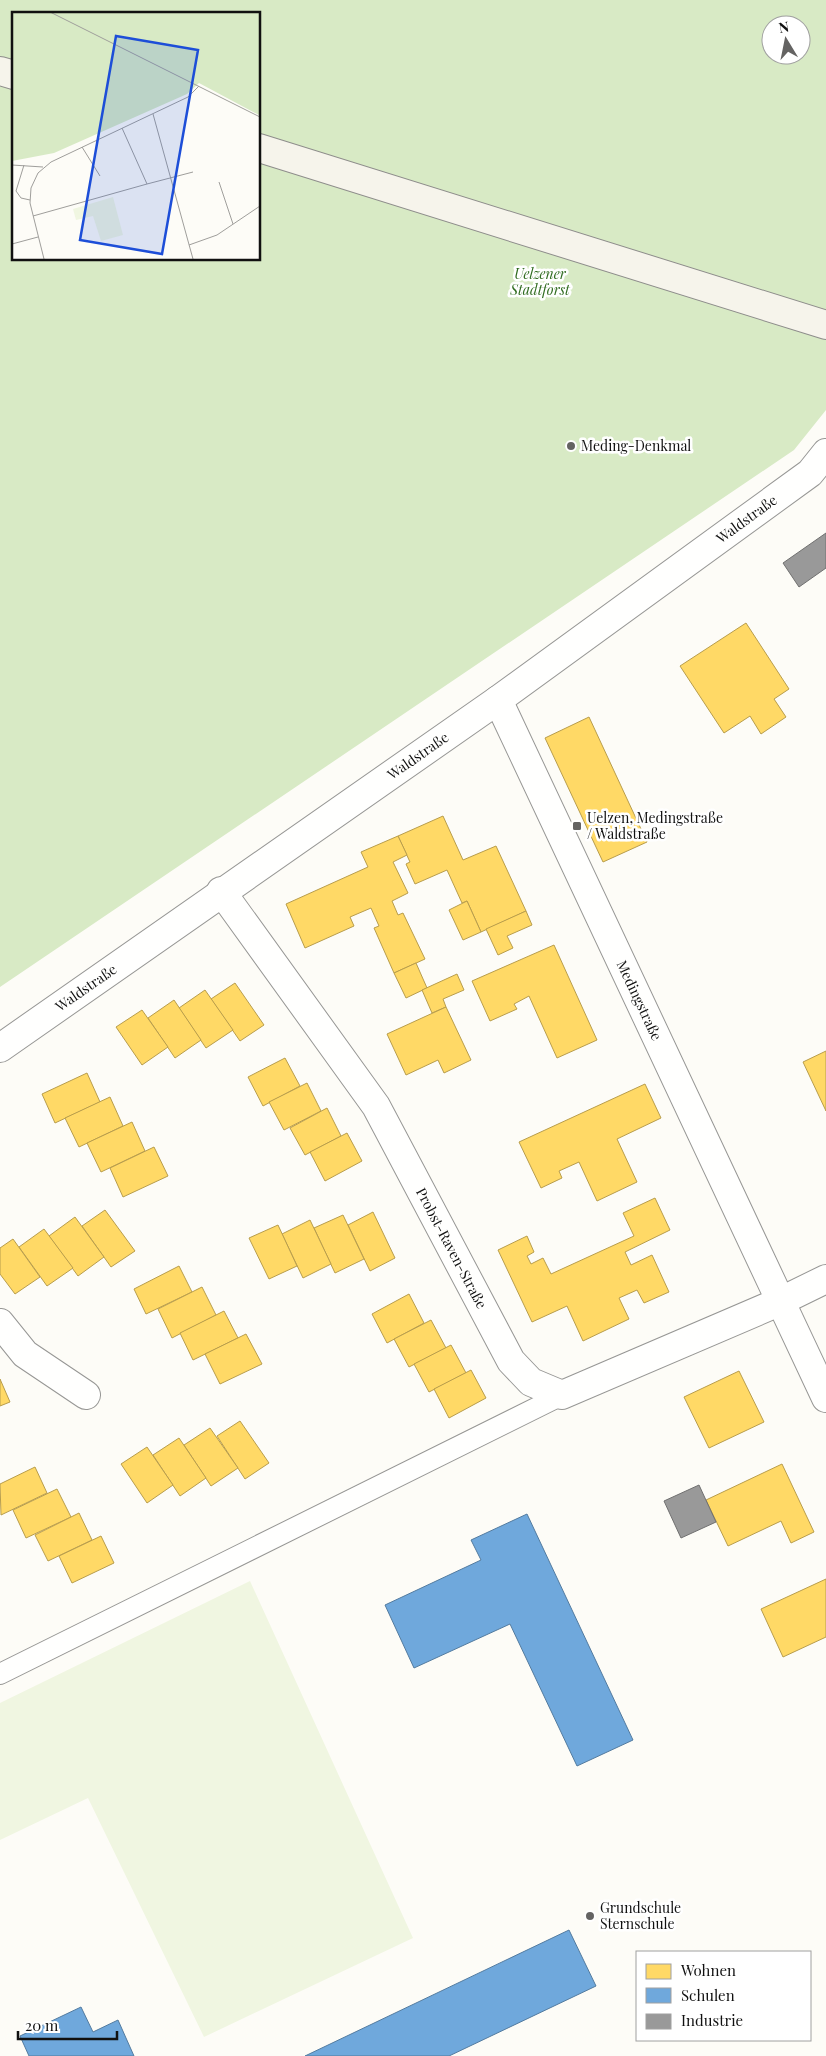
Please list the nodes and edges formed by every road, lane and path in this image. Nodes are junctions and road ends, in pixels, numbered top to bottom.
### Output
1 (260, 148) edge
2 (826, 325) edge
3 (826, 453) edge
4 (498, 700) junction
5 (221, 891) junction
6 (0, 1048) edge
7 (826, 1278) edge
8 (779, 1302) junction
9 (0, 1323) edge
10 (86, 1395) dead end
11 (562, 1395) junction
12 (826, 1398) edge
13 (0, 1674) edge

1 - 2 main road
3 - 4 street, Waldstraße
4 - 5 street, Waldstraße
4 - 8 street, Medingstraße
5 - 6 street, Waldstraße
5 - 11 street, Probst-Raven-Straße
7 - 8 street
8 - 11 street
8 - 12 street, Medingstraße
9 - 10 street
11 - 13 lane

